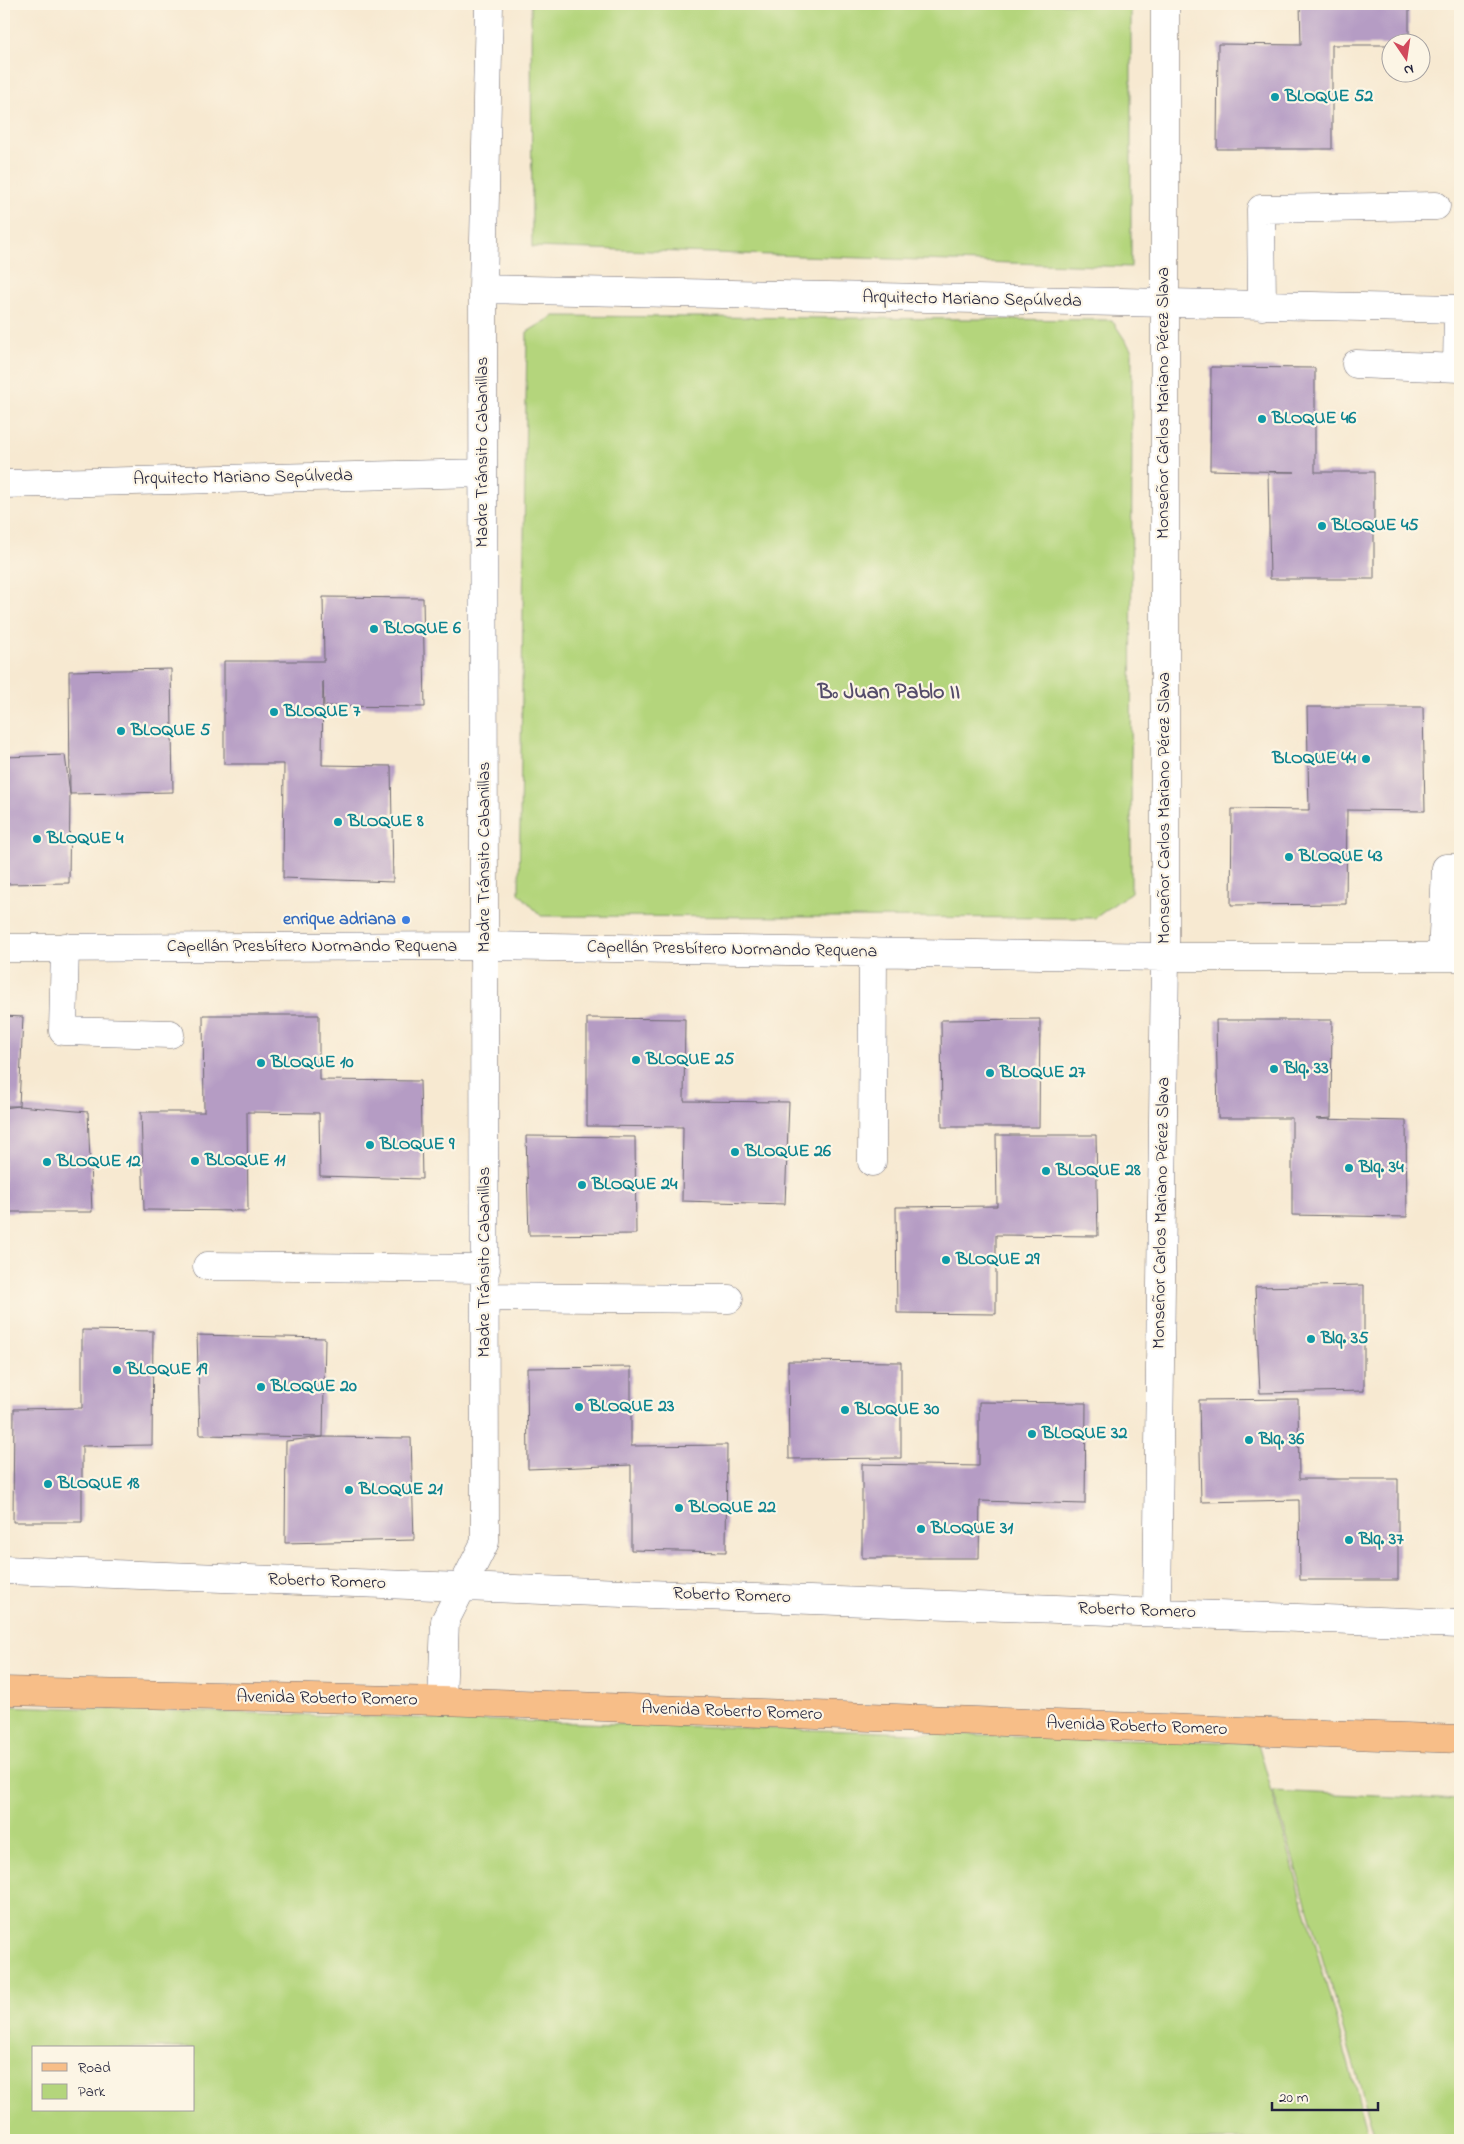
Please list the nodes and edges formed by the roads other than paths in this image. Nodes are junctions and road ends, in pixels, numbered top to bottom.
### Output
1 (489, 4) edge
2 (1164, 4) edge
3 (1436, 206) dead end
4 (483, 289) junction
5 (1164, 304) junction
6 (1262, 306) junction
7 (1459, 309) edge
8 (1356, 364) dead end
9 (1459, 367) edge
10 (483, 472) junction
11 (4, 484) edge
12 (1460, 868) edge
13 (485, 946) junction
14 (64, 947) junction
15 (4, 948) edge
16 (872, 952) junction
17 (1166, 957) junction
18 (1451, 957) edge
19 (170, 1034) dead end
20 (872, 1162) dead end
21 (207, 1266) dead end
22 (486, 1269) junction
23 (485, 1297) junction
24 (730, 1299) dead end
25 (4, 1570) edge
26 (463, 1587) junction
27 (1157, 1612) junction
28 (1460, 1624) edge
29 (4, 1692) edge
30 (442, 1701) junction
31 (1460, 1739) edge

1 - 4 street, Madre Tránsito Cabanillas
2 - 5 street, Monseñor Carlos Mariano Pérez Slava
3 - 6 street
4 - 5 street, Arquitecto Mariano Sepúlveda
4 - 10 street, Madre Tránsito Cabanillas
5 - 6 street, Arquitecto Mariano Sepúlveda
5 - 17 street, Monseñor Carlos Mariano Pérez Slava
6 - 7 street, Arquitecto Mariano Sepúlveda
7 - 9 street
8 - 9 street
10 - 11 street, Arquitecto Mariano Sepúlveda
10 - 13 street, Madre Tránsito Cabanillas
12 - 18 street
13 - 14 street, Capellán Presbítero Normando Requena
13 - 16 street, Capellán Presbítero Normando Requena
13 - 22 street, Madre Tránsito Cabanillas
14 - 15 street, Capellán Presbítero Normando Requena
14 - 19 street
16 - 17 street, Capellán Presbítero Normando Requena
16 - 20 street
17 - 18 street, Capellán Presbítero Normando Requena
17 - 27 street, Monseñor Carlos Mariano Pérez Slava
21 - 22 street
22 - 23 street, Madre Tránsito Cabanillas
23 - 24 street
23 - 26 street, Madre Tránsito Cabanillas
25 - 26 street, Roberto Romero
26 - 27 street, Roberto Romero
26 - 30 street, Madre Tránsito Cabanillas
27 - 28 street, Roberto Romero
29 - 30 main road, Avenida Roberto Romero
30 - 31 main road, Avenida Roberto Romero

